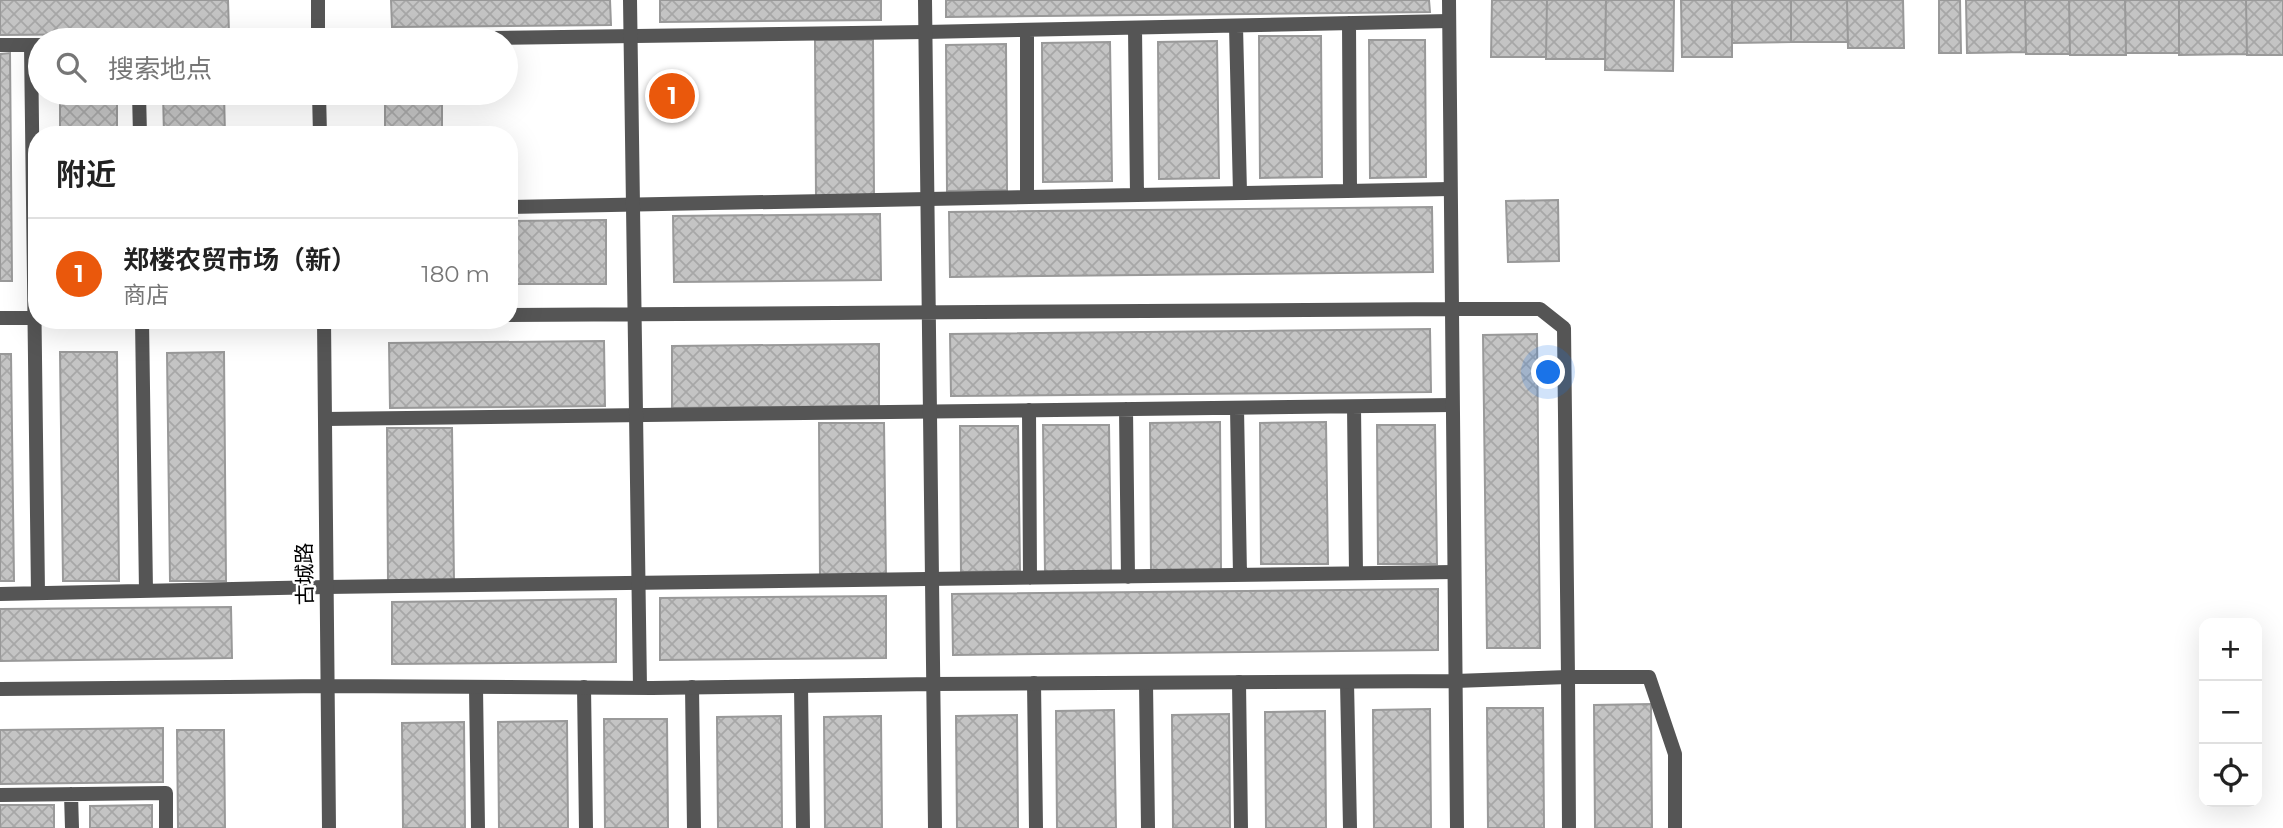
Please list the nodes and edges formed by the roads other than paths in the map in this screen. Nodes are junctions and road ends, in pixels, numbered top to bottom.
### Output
1 (317, 0) edge
2 (630, 0) edge
3 (925, 0) edge
4 (1449, 0) edge
5 (1449, 21) junction
6 (1349, 23) junction
7 (1236, 26) junction
8 (318, 28) edge
9 (1135, 28) junction
10 (1027, 30) junction
11 (925, 32) junction
12 (631, 36) junction
13 (518, 38) edge
14 (0, 45) edge
15 (28, 45) edge
16 (35, 105) edge
17 (139, 105) edge
18 (319, 105) edge
19 (35, 126) edge
20 (140, 126) edge
21 (320, 126) edge
22 (1450, 189) junction
23 (1350, 191) junction
24 (1240, 192) junction
25 (1137, 195) junction
26 (1027, 197) junction
27 (928, 199) junction
28 (633, 205) junction
29 (518, 207) edge
30 (1451, 309) junction
31 (929, 313) junction
32 (518, 315) edge
33 (635, 315) junction
34 (0, 318) edge
35 (28, 318) edge
36 (35, 329) edge
37 (142, 329) edge
38 (324, 329) edge
39 (1452, 405) junction
40 (1354, 407) junction
41 (1237, 408) junction
42 (1029, 410) junction
43 (1126, 410) junction
44 (930, 411) junction
45 (636, 415) junction
46 (325, 419) junction
47 (1454, 572) junction
48 (1356, 573) junction
49 (1240, 575) junction
50 (1128, 577) junction
51 (1030, 578) junction
52 (932, 579) junction
53 (639, 584) junction
54 (326, 587) junction
55 (146, 591) junction
56 (37, 593) junction
57 (0, 594) edge
58 (1568, 677) junction
59 (1455, 681) junction
60 (1238, 682) junction
61 (1347, 682) junction
62 (1034, 683) junction
63 (1146, 683) junction
64 (934, 684) junction
65 (328, 686) junction
66 (801, 686) junction
67 (476, 687) junction
68 (584, 687) junction
69 (692, 687) junction
70 (640, 688) junction
71 (0, 689) edge
72 (71, 794) junction
73 (0, 795) edge
74 (72, 828) edge
75 (166, 828) edge
76 (329, 828) edge
77 (478, 828) edge
78 (586, 828) edge
79 (694, 828) edge
80 (803, 828) edge
81 (935, 828) edge
82 (1036, 828) edge
83 (1148, 828) edge
84 (1241, 828) edge
85 (1350, 828) edge
86 (1457, 828) edge
87 (1569, 828) edge
88 (1675, 828) edge

1 - 8 street
2 - 12 street
3 - 11 street
4 - 5 street
5 - 6 street
5 - 22 street
6 - 7 street
6 - 23 street
7 - 9 street
7 - 24 street
9 - 10 street
9 - 25 street
10 - 11 street
10 - 26 street
11 - 12 street
11 - 27 street
12 - 13 street
12 - 28 street
14 - 15 street
16 - 19 street
17 - 20 street
18 - 21 street
22 - 23 street
22 - 30 street
23 - 24 street
24 - 25 street
25 - 26 street
26 - 27 street
27 - 28 street
27 - 31 street
28 - 29 street
28 - 33 street
30 - 31 street
30 - 39 street
30 - 58 street
31 - 33 street
31 - 44 street
32 - 33 street
33 - 45 street
34 - 35 street
36 - 56 street
37 - 55 street
38 - 46 street, 古城路
39 - 40 street
39 - 47 street
40 - 41 street
40 - 48 street
41 - 43 street
41 - 49 street
42 - 43 street
42 - 44 street
42 - 51 street
43 - 50 street
44 - 45 street
44 - 52 street
45 - 46 street
45 - 53 street
46 - 54 street, 古城路
47 - 48 street
47 - 59 street
48 - 49 street
49 - 50 street
50 - 51 street
51 - 52 street
52 - 53 street
52 - 64 street
53 - 54 street
53 - 70 street
54 - 55 street
54 - 65 street, 古城路
55 - 56 street
56 - 57 street
58 - 59 street
58 - 87 street
58 - 88 street
59 - 61 street
59 - 86 street
60 - 61 street
60 - 63 street
60 - 84 street
61 - 85 street
62 - 63 street
62 - 64 street
62 - 82 street
63 - 83 street
64 - 66 street
64 - 81 street
65 - 67 street
65 - 71 street
65 - 76 street, 古城路
66 - 69 street
66 - 80 street
67 - 68 street
67 - 77 street
68 - 70 street
68 - 78 street
69 - 70 street
69 - 79 street
72 - 73 street
72 - 74 street
72 - 75 street

